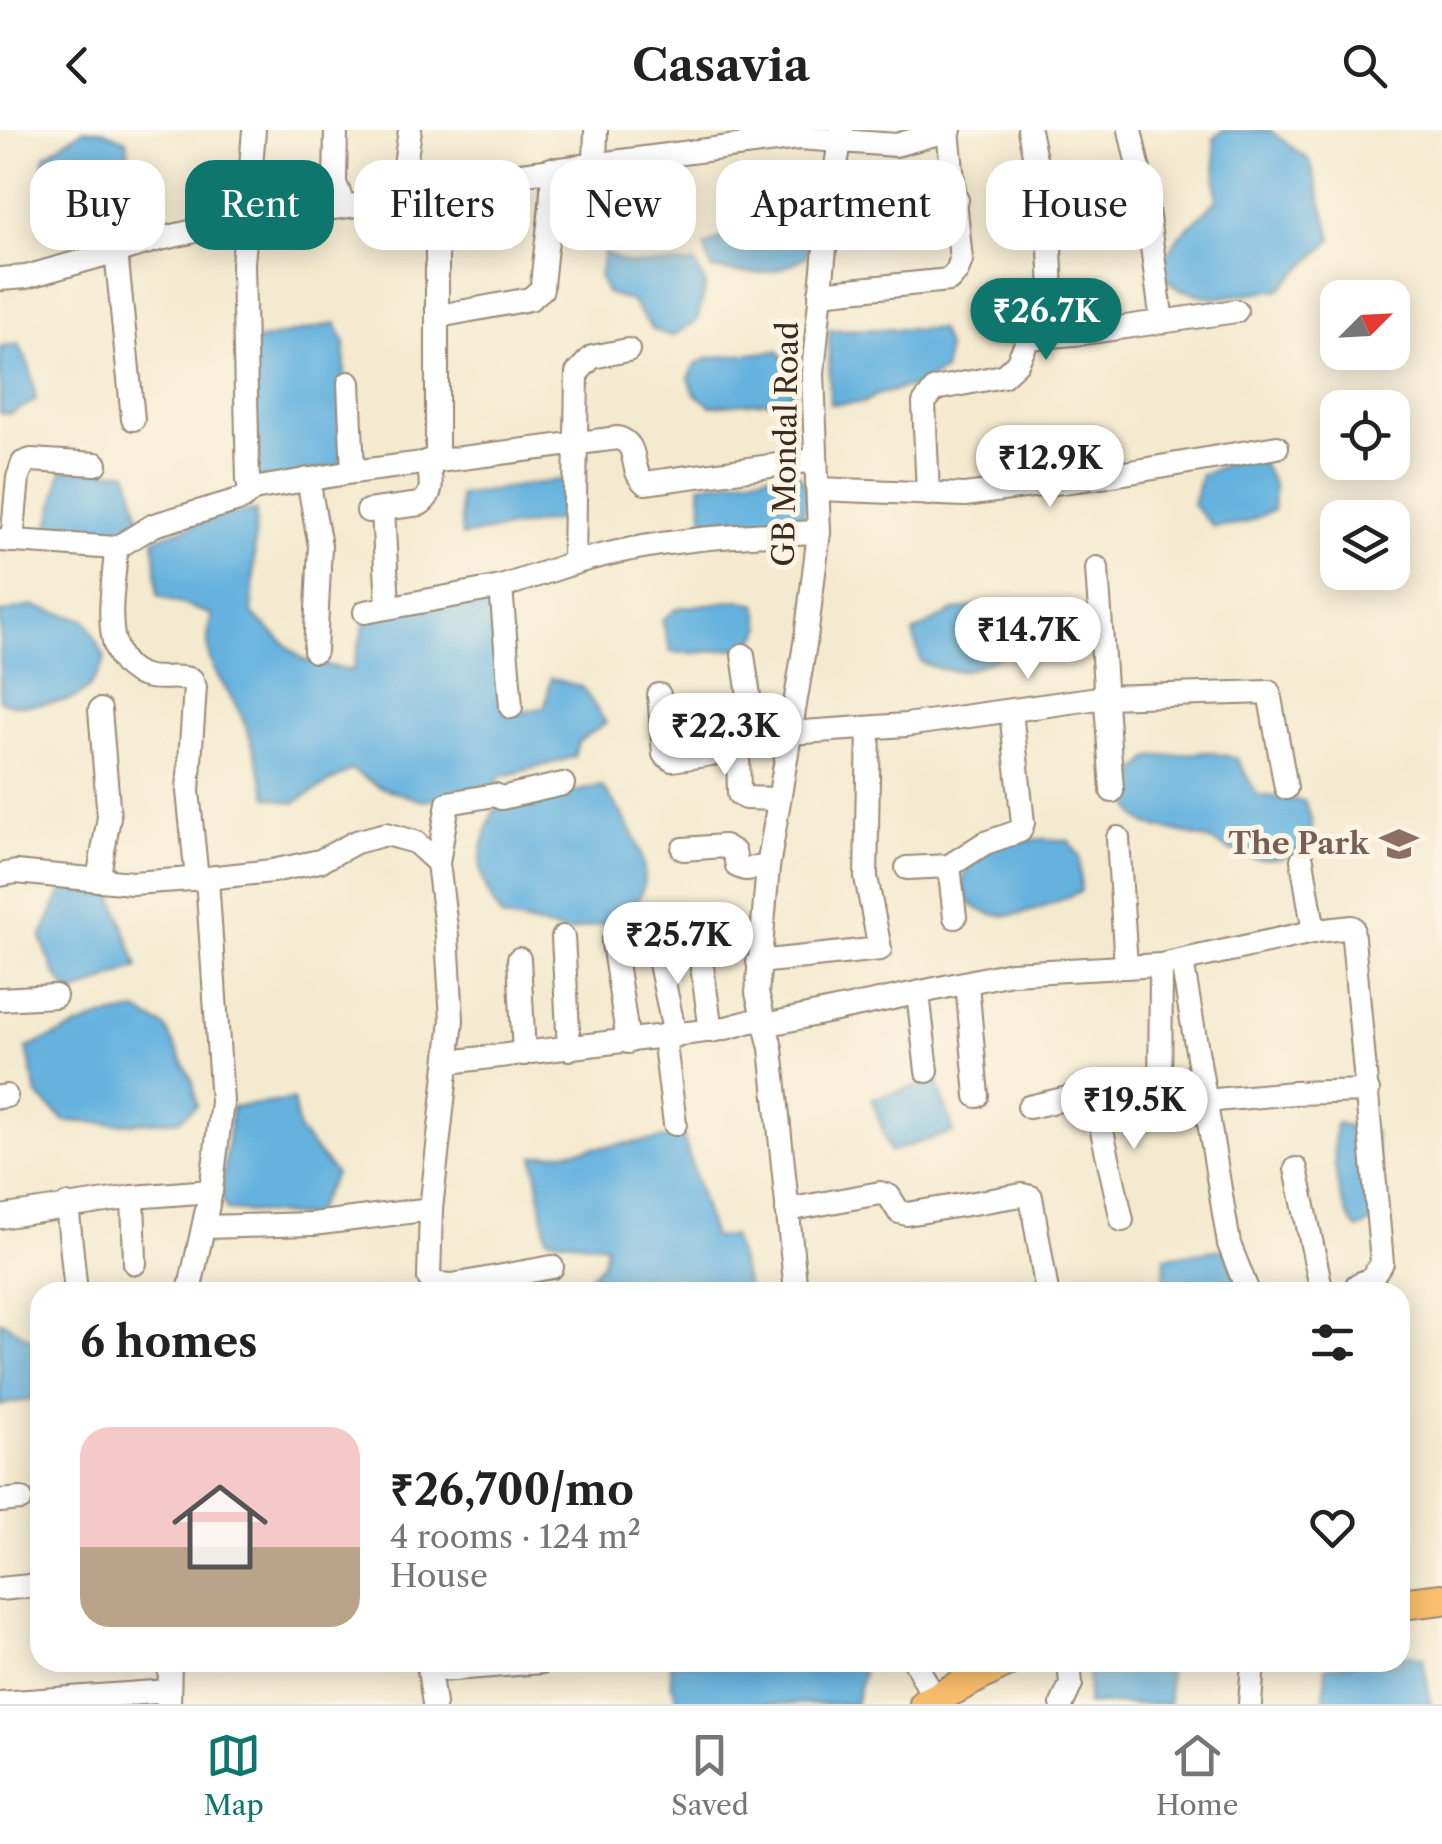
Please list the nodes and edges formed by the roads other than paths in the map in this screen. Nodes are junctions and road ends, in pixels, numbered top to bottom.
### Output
1 (254, 130) edge
2 (336, 130) edge
3 (410, 130) edge
4 (596, 130) edge
5 (949, 130) edge
6 (1029, 130) edge
7 (1130, 130) edge
8 (789, 134) edge
9 (841, 134) edge
10 (252, 160) edge
11 (406, 160) edge
12 (595, 160) edge
13 (615, 160) edge
14 (837, 160) edge
15 (952, 160) edge
16 (354, 205) edge
17 (344, 206) junction
18 (334, 207) edge
19 (550, 218) edge
20 (185, 234) edge
21 (244, 250) edge
22 (437, 250) edge
23 (824, 250) edge
24 (960, 250) edge
25 (116, 251) junction
26 (0, 279) edge
27 (820, 293) junction
28 (1236, 311) dead end
29 (439, 316) junction
30 (1162, 322) junction
31 (1054, 336) junction
32 (628, 350) dead end
33 (349, 383) dead end
34 (133, 419) dead end
35 (576, 441) junction
36 (1277, 447) dead end
37 (815, 460) junction
38 (432, 461) junction
39 (96, 464) dead end
40 (353, 472) junction
41 (308, 480) junction
42 (253, 489) junction
43 (818, 490) junction
44 (928, 494) junction
45 (819, 532) junction
46 (6, 540) edge
47 (116, 548) junction
48 (574, 562) junction
49 (1097, 568) dead end
50 (502, 588) junction
51 (315, 651) dead end
52 (743, 656) dead end
53 (659, 695) dead end
54 (1105, 697) junction
55 (510, 707) dead end
56 (100, 710) dead end
57 (1011, 712) junction
58 (870, 728) junction
59 (789, 734) junction
60 (738, 750) junction
61 (563, 784) dead end
62 (1286, 788) dead end
63 (1112, 792) dead end
64 (778, 799) junction
65 (1118, 838) dead end
66 (683, 849) dead end
67 (1302, 860) dead end
68 (438, 863) junction
69 (949, 866) junction
70 (768, 867) junction
71 (908, 868) dead end
72 (0, 875) edge
73 (202, 878) junction
74 (98, 880) junction
75 (955, 917) dead end
76 (1314, 932) junction
77 (563, 936) dead end
78 (698, 937) dead end
79 (613, 942) dead end
80 (656, 944) dead end
81 (518, 959) dead end
82 (758, 962) junction
83 (1172, 963) junction
84 (1126, 967) junction
85 (967, 983) junction
86 (918, 993) junction
87 (55, 996) dead end
88 (0, 999) edge
89 (764, 1022) junction
90 (711, 1030) junction
91 (670, 1036) junction
92 (628, 1042) junction
93 (569, 1049) junction
94 (524, 1054) junction
95 (449, 1062) junction
96 (928, 1071) dead end
97 (1368, 1091) junction
98 (1160, 1095) junction
99 (977, 1096) dead end
100 (1206, 1106) junction
101 (1030, 1107) dead end
102 (675, 1124) dead end
103 (1296, 1169) dead end
104 (211, 1191) junction
105 (134, 1197) junction
106 (66, 1205) junction
107 (432, 1209) junction
108 (787, 1210) junction
109 (0, 1217) edge
110 (1122, 1220) dead end
111 (204, 1227) junction
112 (135, 1263) dead end
113 (552, 1267) dead end
114 (75, 1282) edge
115 (190, 1282) edge
116 (429, 1282) edge
117 (493, 1282) edge
118 (795, 1282) edge
119 (1045, 1282) edge
120 (1244, 1282) edge
121 (1315, 1282) edge
122 (1368, 1282) edge
123 (30, 1587) edge
124 (0, 1590) edge
125 (1442, 1600) edge
126 (1410, 1603) edge
127 (170, 1672) edge
128 (429, 1672) edge
129 (919, 1672) edge
130 (986, 1672) edge
131 (1070, 1672) edge
132 (1252, 1672) edge
133 (169, 1698) edge
134 (91, 1700) edge
135 (929, 1701) edge
136 (0, 1703) edge
137 (434, 1704) edge
138 (1062, 1704) edge
139 (1250, 1704) edge

1 - 10 street
2 - 17 street
3 - 11 street
4 - 12 street
5 - 9 street
5 - 15 street
6 - 31 street
7 - 30 street
8 - 9 street
8 - 13 street
9 - 14 street, GB Mondal Road
16 - 17 street
17 - 18 street
19 - 29 street
20 - 25 street
21 - 42 street
22 - 29 street
23 - 27 street, GB Mondal Road
24 - 27 street
25 - 26 street
25 - 34 street
27 - 37 street, GB Mondal Road
28 - 30 street
29 - 38 street
30 - 31 street
31 - 44 street
32 - 35 street
33 - 40 street
35 - 37 street
35 - 38 street
35 - 48 street
36 - 44 street
37 - 43 street, GB Mondal Road
38 - 40 street
38 - 50 street
39 - 46 street
40 - 41 street
41 - 42 street
41 - 51 street
42 - 47 street
43 - 44 street
43 - 45 street, GB Mondal Road
45 - 48 street
45 - 59 street, GB Mondal Road
46 - 47 street
47 - 73 street
48 - 50 street
49 - 54 street
50 - 55 street
52 - 60 street
53 - 60 street
54 - 57 street
54 - 62 street
54 - 63 street
56 - 74 street
57 - 58 street
57 - 69 street
58 - 59 street
58 - 82 street
59 - 64 street, GB Mondal Road
60 - 64 street
61 - 68 street
64 - 70 street, GB Mondal Road
65 - 84 street
66 - 70 street
67 - 76 street
68 - 73 street
68 - 95 street
69 - 71 street
69 - 75 street
70 - 82 street, GB Mondal Road
72 - 74 street
73 - 74 street
73 - 104 street
76 - 83 street
76 - 97 street
77 - 93 street
78 - 90 street
79 - 92 street
80 - 91 street
81 - 94 street
82 - 89 street, GB Mondal Road
83 - 84 street
83 - 98 street
83 - 100 street
84 - 85 street
85 - 86 street
85 - 99 street
86 - 89 street
86 - 96 street
87 - 88 street
89 - 90 street
89 - 108 street, GB Mondal Road
90 - 91 street
91 - 92 street
91 - 102 street
92 - 93 street
93 - 94 street
94 - 95 street
95 - 107 street
97 - 100 street
97 - 122 street
98 - 100 street
98 - 101 street
98 - 110 street
100 - 120 street
103 - 121 street
104 - 105 street
104 - 111 street
105 - 106 street
105 - 112 street
106 - 109 street
106 - 114 street
107 - 111 street
107 - 116 street
108 - 118 street, GB Mondal Road
108 - 119 street
111 - 115 street
113 - 117 street
123 - 124 street
125 - 126 main road
127 - 133 street
128 - 137 street
129 - 135 street
130 - 135 main road
131 - 138 street
132 - 139 street
133 - 134 street
134 - 136 street

